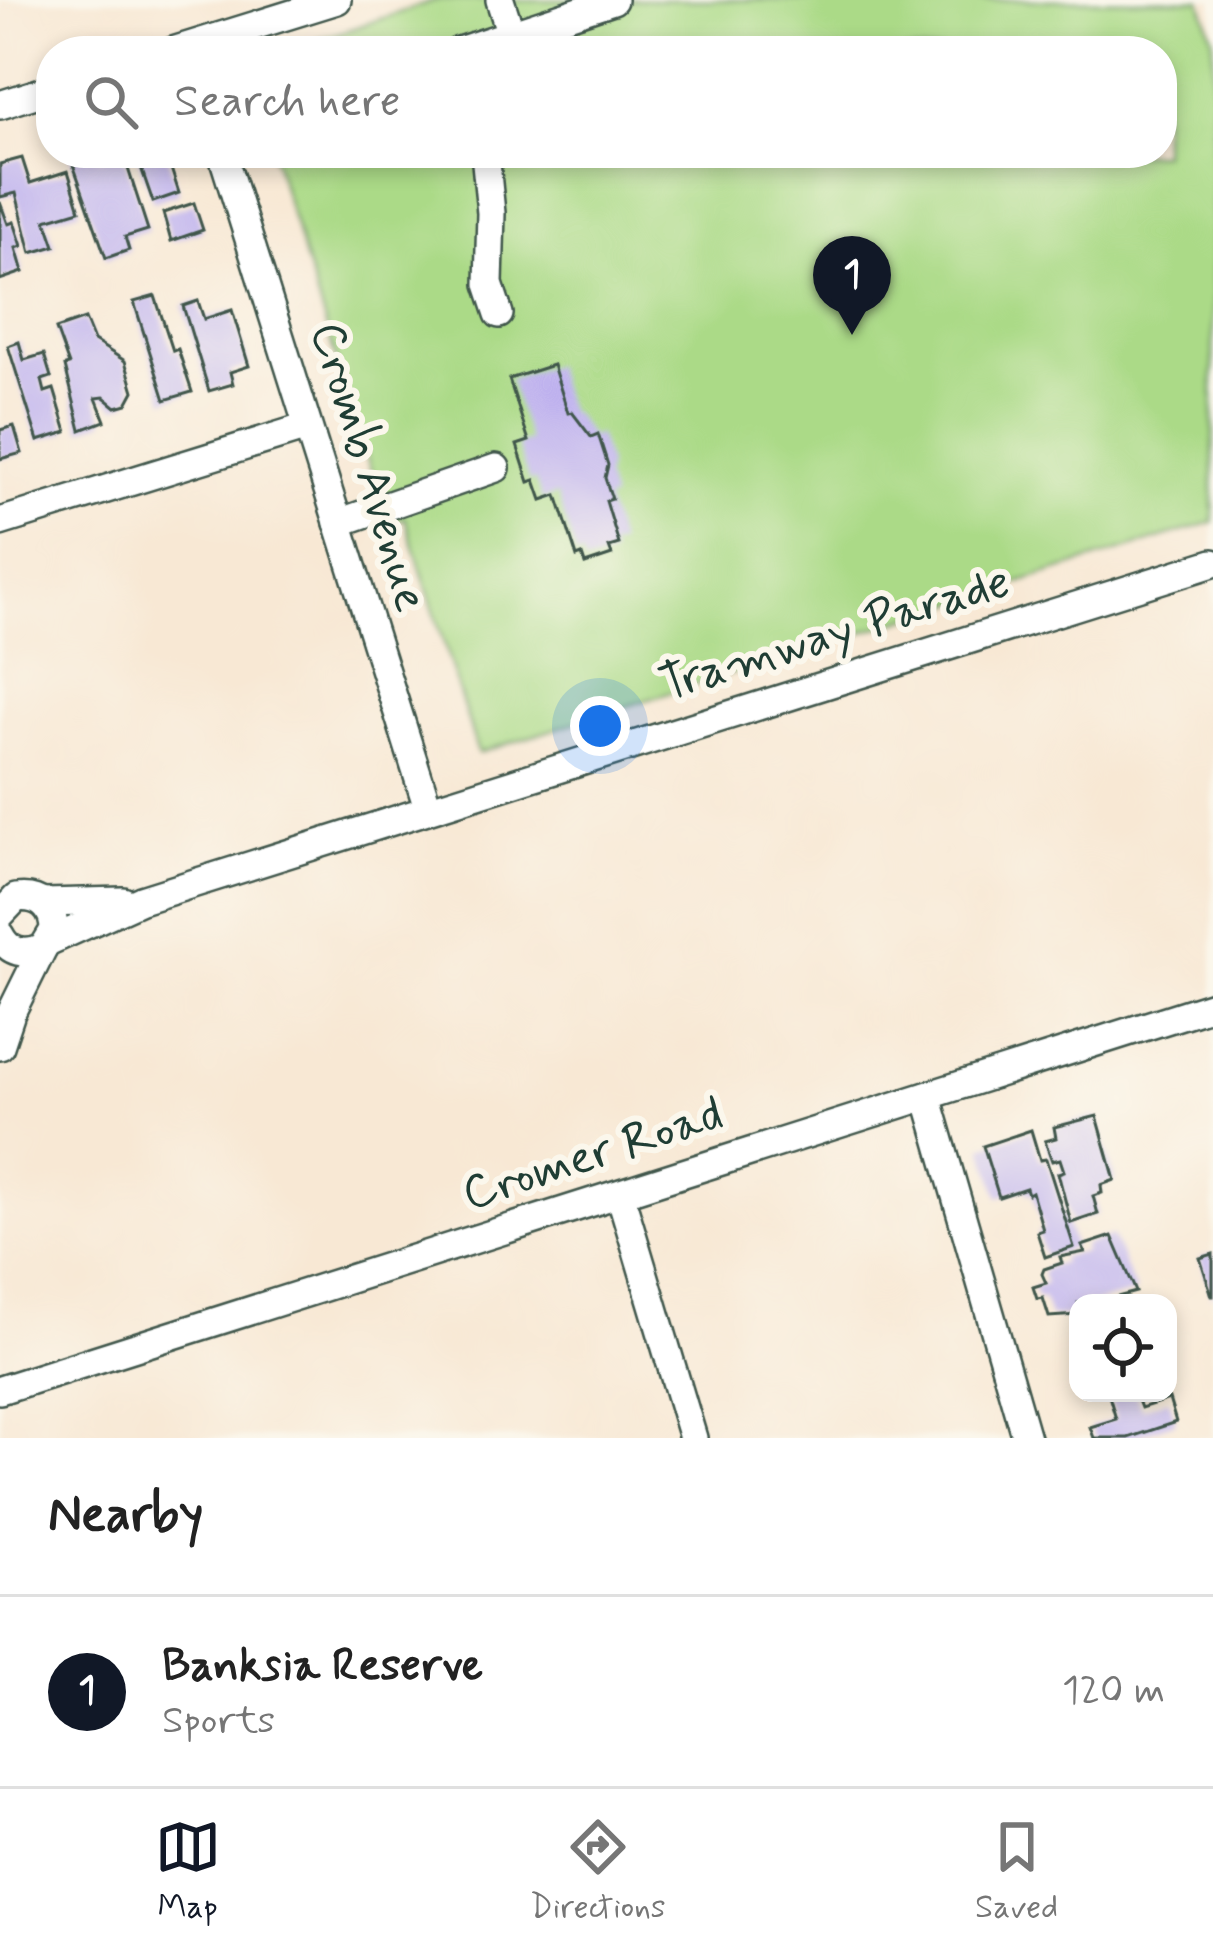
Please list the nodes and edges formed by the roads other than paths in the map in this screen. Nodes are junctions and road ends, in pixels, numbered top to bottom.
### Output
1 (500, 0) edge
2 (613, 0) edge
3 (321, 2) edge
4 (511, 34) junction
5 (223, 36) edge
6 (505, 36) edge
7 (36, 94) edge
8 (0, 105) edge
9 (227, 168) edge
10 (486, 168) edge
11 (499, 314) dead end
12 (308, 427) junction
13 (496, 468) dead end
14 (0, 522) edge
15 (338, 523) junction
16 (1213, 563) edge
17 (428, 808) junction
18 (141, 900) junction
19 (44, 903) junction
20 (3, 926) edge
21 (46, 944) junction
22 (1213, 1006) edge
23 (11, 1013) junction
24 (0, 1046) edge
25 (926, 1096) junction
26 (620, 1194) junction
27 (0, 1390) edge
28 (693, 1438) edge
29 (1026, 1438) edge

1 - 4 street
2 - 4 street
3 - 5 street
4 - 6 street
7 - 8 street
9 - 12 street, Cromb Avenue
10 - 11 street
12 - 14 street
12 - 15 street, Cromb Avenue
13 - 15 street
15 - 17 street, Cromb Avenue
16 - 17 street, Tramway Parade
17 - 18 street, Tramway Parade
18 - 19 street, Tramway Parade
18 - 21 street, Tramway Parade
19 - 20 street
19 - 21 street
20 - 21 street
20 - 23 street
21 - 23 street
22 - 25 street, Cromer Road
23 - 24 street
25 - 26 street, Cromer Road
25 - 29 street
26 - 27 street, Cromer Road
26 - 28 street

